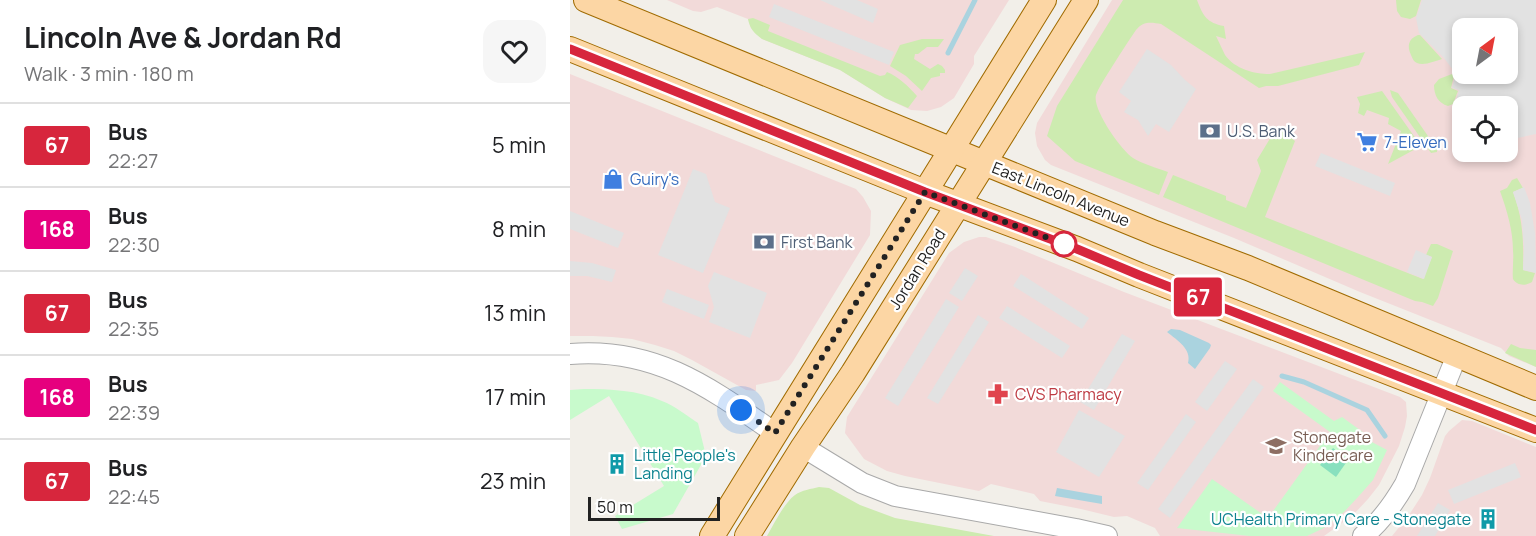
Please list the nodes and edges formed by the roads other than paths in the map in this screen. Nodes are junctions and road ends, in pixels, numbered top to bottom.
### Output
1 (586, 0) edge
2 (1044, 0) edge
3 (1086, 0) edge
4 (570, 49) edge
5 (952, 150) junction
6 (983, 163) junction
7 (925, 192) junction
8 (957, 204) junction
9 (570, 354) edge
10 (1456, 355) junction
11 (1536, 388) edge
12 (1441, 392) junction
13 (1536, 430) edge
14 (775, 433) junction
15 (803, 447) junction
16 (771, 496) junction
17 (712, 536) edge
18 (747, 536) edge
19 (1107, 536) edge
20 (1363, 536) edge

1 - 5 main road, East Lincoln Avenue
2 - 5 main road, Jordan Road
3 - 6 main road, Jordan Road
4 - 7 main road
5 - 6 main road, East Lincoln Avenue
5 - 7 main road, Jordan Road
6 - 8 main road, Jordan Road
6 - 10 main road, East Lincoln Avenue
7 - 8 main road
7 - 14 main road, Jordan Road
8 - 12 main road
8 - 15 main road, Jordan Road
9 - 14 street
10 - 11 main road, East Lincoln Avenue
10 - 12 street
12 - 13 main road
12 - 20 street
14 - 16 main road
14 - 17 main road, Jordan Road
15 - 16 main road, Jordan Road
15 - 19 street
16 - 18 main road, Jordan Road

